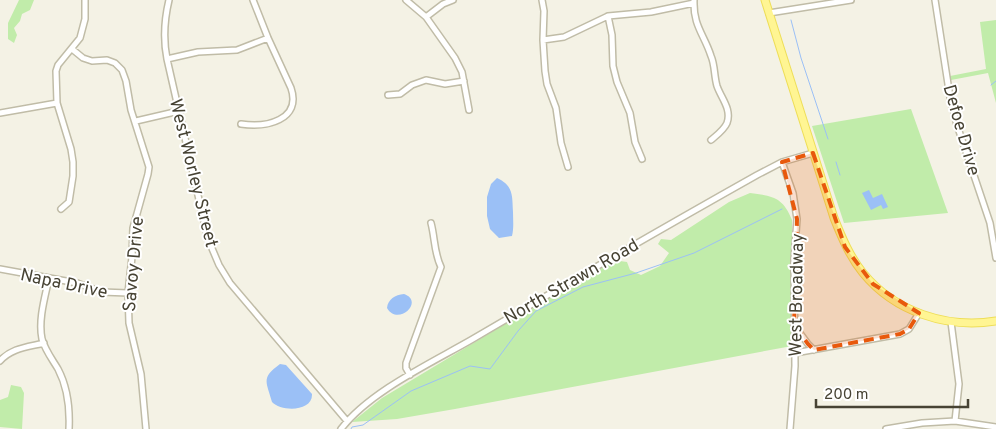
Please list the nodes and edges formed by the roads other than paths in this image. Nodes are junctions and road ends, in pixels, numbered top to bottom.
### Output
1 (85, 0) edge
2 (169, 0) edge
3 (253, 0) edge
4 (406, 0) edge
5 (453, 0) edge
6 (542, 0) edge
7 (765, 0) edge
8 (852, 0) edge
9 (935, 0) edge
10 (694, 1) edge
11 (768, 14) junction
12 (608, 16) junction
13 (426, 17) junction
14 (268, 38) junction
15 (543, 40) junction
16 (72, 49) junction
17 (167, 59) junction
18 (464, 81) junction
19 (388, 95) dead end
20 (56, 103) junction
21 (469, 110) dead end
22 (179, 111) junction
23 (0, 113) edge
24 (136, 121) junction
25 (241, 124) dead end
26 (711, 140) dead end
27 (813, 153) junction
28 (642, 159) dead end
29 (782, 162) junction
30 (568, 167) dead end
31 (61, 209) dead end
32 (431, 223) dead end
33 (995, 245) edge
34 (996, 258) edge
35 (0, 269) edge
36 (49, 278) junction
37 (128, 293) junction
38 (919, 313) junction
39 (996, 321) edge
40 (951, 322) junction
41 (794, 324) junction
42 (44, 343) junction
43 (814, 350) junction
44 (795, 353) junction
45 (0, 361) edge
46 (410, 375) junction
47 (347, 421) junction
48 (955, 421) junction
49 (996, 428) edge
50 (69, 429) edge
51 (146, 429) edge
52 (341, 429) edge
53 (790, 429) edge
54 (886, 429) edge

1 - 16 street
2 - 17 street, West Worley Street
3 - 14 street
4 - 13 street
5 - 13 street
6 - 15 street
7 - 11 main road
8 - 11 street
9 - 33 street, Defoe Drive
10 - 12 street
10 - 26 street
11 - 27 main road
12 - 15 street
12 - 28 street
13 - 18 street
14 - 17 street
14 - 25 street
15 - 30 street
16 - 20 street
16 - 24 street, Savoy Drive
17 - 22 street, West Worley Street
18 - 19 street
18 - 21 street
20 - 23 street
20 - 31 street
22 - 24 street
22 - 47 street, West Worley Street
24 - 37 street, Savoy Drive
27 - 29 street, North Strawn Road
27 - 38 main road
29 - 41 street, West Broadway
29 - 46 street, North Strawn Road
32 - 46 street
33 - 34 street, Defoe Drive
35 - 36 street, Napa Drive
36 - 37 street, Napa Drive
36 - 42 street
37 - 51 street, Savoy Drive
38 - 40 main road
38 - 43 street
39 - 40 main road
40 - 48 street
41 - 43 street
41 - 44 street, West Broadway
42 - 45 street
42 - 50 street
43 - 44 street
44 - 53 street, West Broadway
46 - 47 street, North Strawn Road
47 - 52 street, North Strawn Road
48 - 49 street
48 - 54 street

